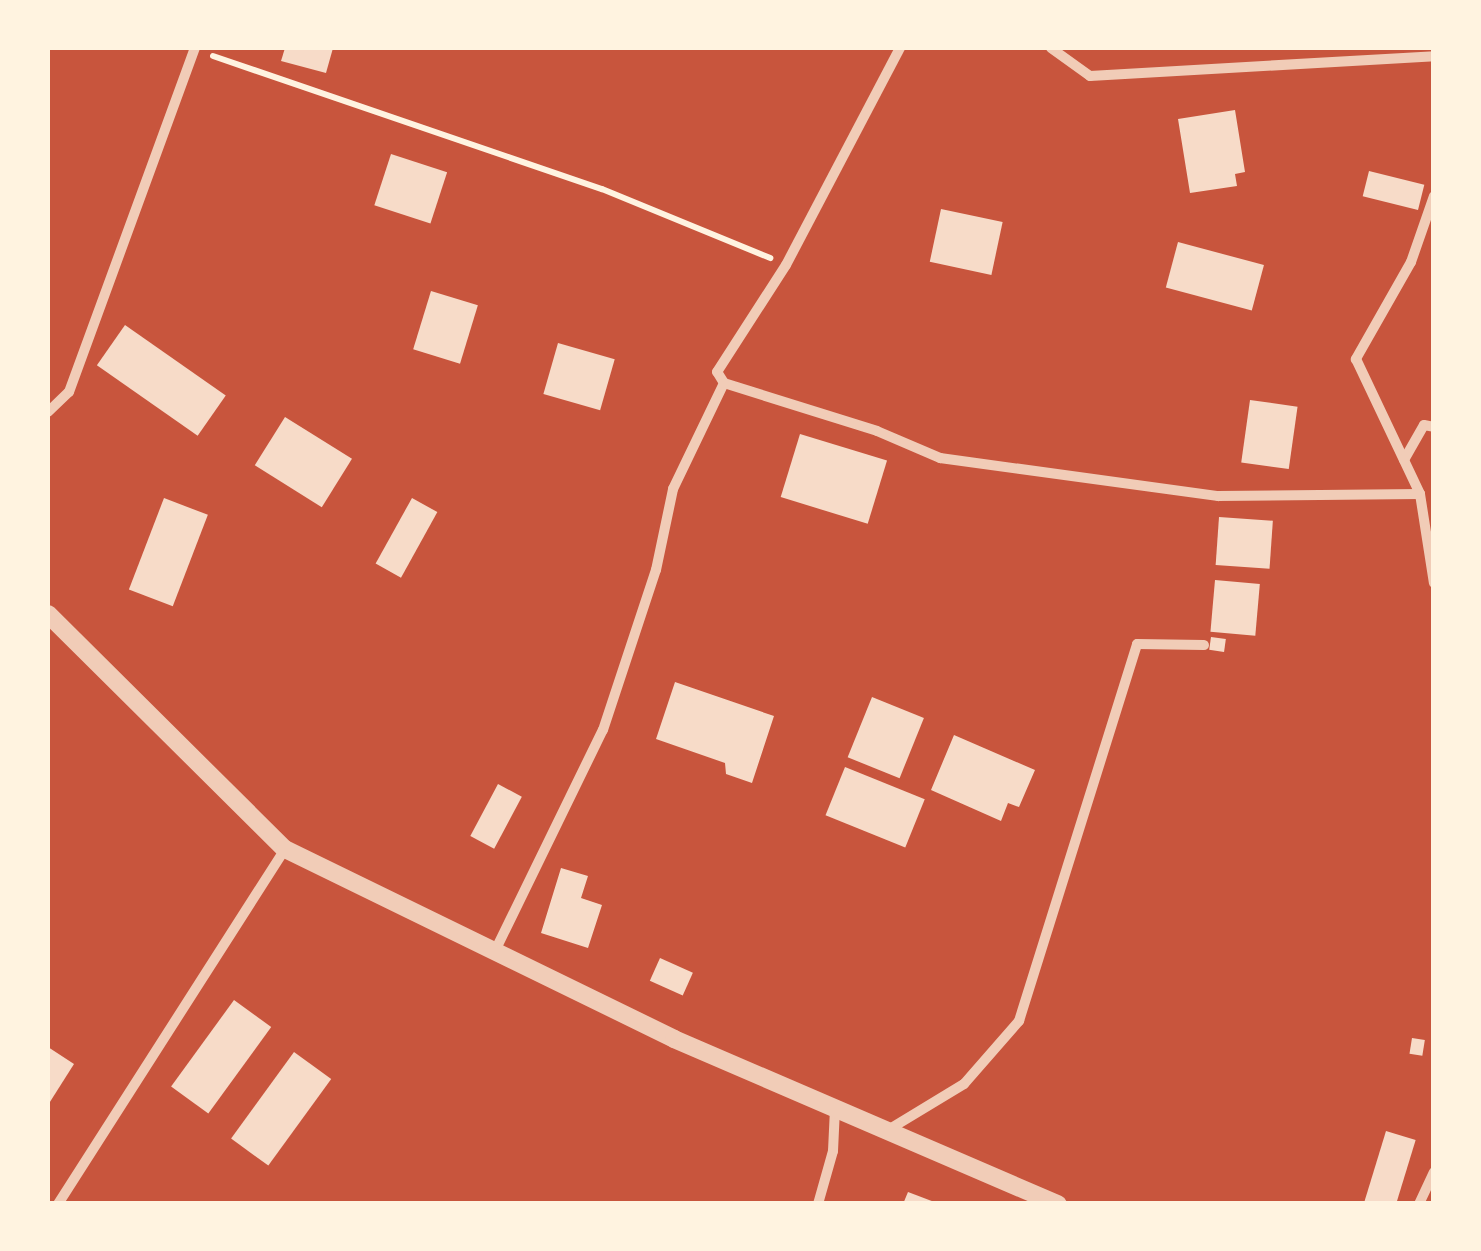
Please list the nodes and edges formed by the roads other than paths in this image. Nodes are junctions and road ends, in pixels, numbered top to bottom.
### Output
1 (900, 48) edge
2 (1051, 48) edge
3 (195, 49) edge
4 (1434, 56) edge
5 (1434, 196) edge
6 (724, 383) junction
7 (48, 412) edge
8 (1434, 427) edge
9 (1404, 460) junction
10 (1420, 494) junction
11 (1434, 583) edge
12 (48, 614) edge
13 (1204, 645) dead end
14 (285, 849) junction
15 (494, 953) junction
16 (834, 1108) junction
17 (888, 1131) junction
18 (1434, 1172) edge
19 (58, 1204) edge
20 (818, 1204) edge
21 (1058, 1204) edge
22 (1419, 1204) edge

1 - 6 street
2 - 4 street
3 - 7 street
5 - 9 street
6 - 10 street
6 - 15 street
8 - 9 street
9 - 10 street
10 - 11 street
12 - 14 street
13 - 17 street
14 - 15 street
14 - 19 street
15 - 16 street
16 - 17 street
16 - 20 street
17 - 21 street
18 - 22 street

